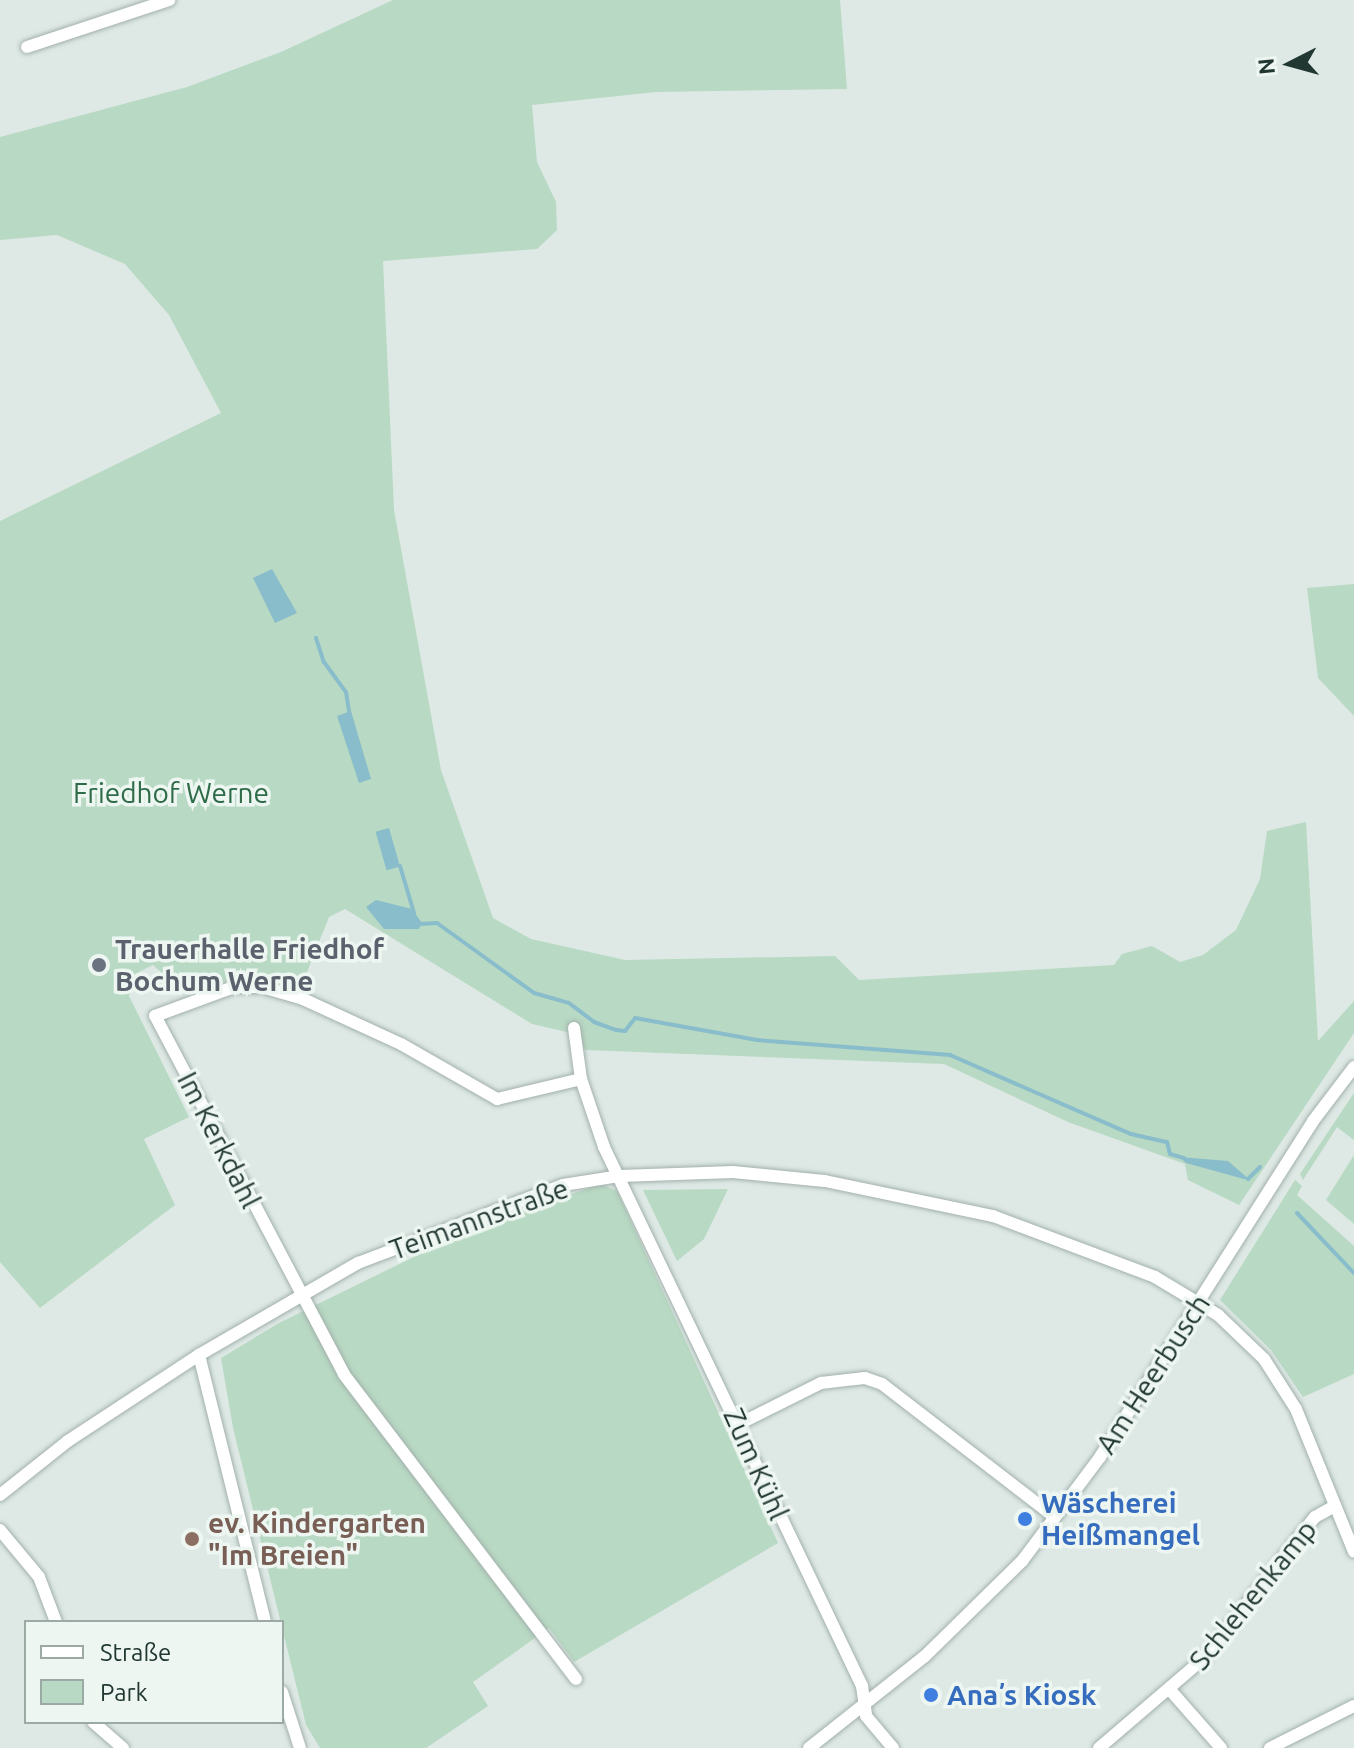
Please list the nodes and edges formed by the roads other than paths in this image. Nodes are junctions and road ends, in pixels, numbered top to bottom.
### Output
1 (169, 0) edge
2 (27, 47) dead end
3 (574, 1028) dead end
4 (1354, 1067) edge
5 (581, 1079) junction
6 (620, 1176) junction
7 (299, 1295) junction
8 (1198, 1303) junction
9 (199, 1355) junction
10 (739, 1424) junction
11 (0, 1495) edge
12 (1335, 1506) junction
13 (1055, 1517) junction
14 (0, 1530) edge
15 (1354, 1552) edge
16 (55, 1620) edge
17 (265, 1620) edge
18 (576, 1679) dead end
19 (1171, 1691) junction
20 (284, 1698) edge
21 (865, 1704) junction
22 (1354, 1706) edge
23 (95, 1724) edge
24 (123, 1748) edge
25 (300, 1748) edge
26 (809, 1748) edge
27 (893, 1748) edge
28 (1099, 1748) edge
29 (1221, 1748) edge
30 (1270, 1748) edge

1 - 2 street
3 - 5 street, Zum Kühl
4 - 8 street, Am Heerbusch
5 - 6 street, Zum Kühl
5 - 7 street, Im Kerkdahl
6 - 7 street, Teimannstraße
6 - 8 street, Teimannstraße
6 - 10 street, Zum Kühl
7 - 9 street, Teimannstraße
7 - 18 street
8 - 12 street, Teimannstraße
8 - 13 street, Am Heerbusch
9 - 11 street, Teimannstraße
9 - 17 street
10 - 13 street
10 - 21 street, Zum Kühl
12 - 15 street, Teimannstraße
12 - 19 street, Schlehenkamp
13 - 21 street, Am Heerbusch
14 - 16 street
19 - 28 street, Schlehenkamp
19 - 29 street
20 - 25 street
21 - 26 street, Am Heerbusch
21 - 27 street, Zum Kühl
22 - 30 street
23 - 24 street

